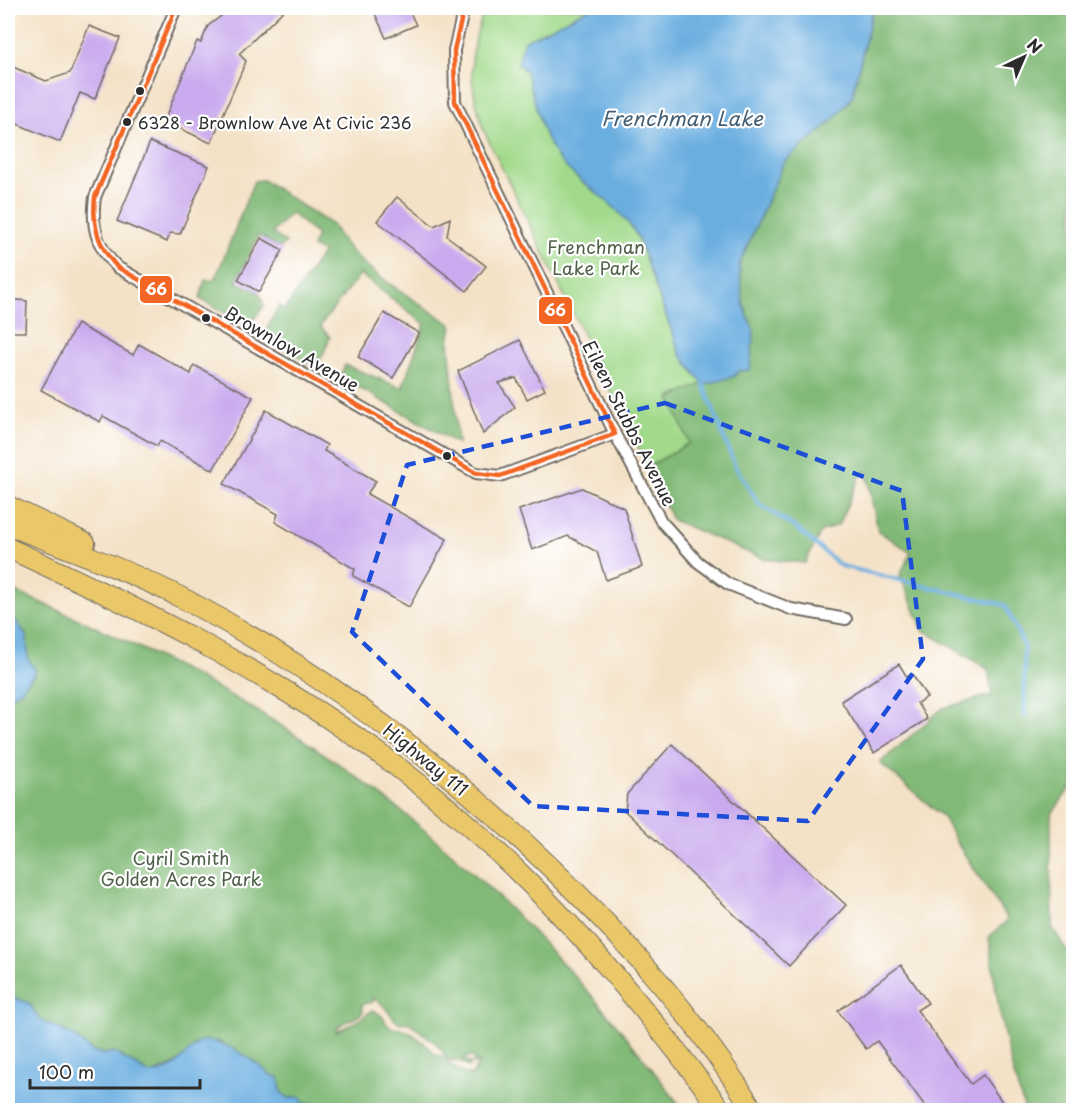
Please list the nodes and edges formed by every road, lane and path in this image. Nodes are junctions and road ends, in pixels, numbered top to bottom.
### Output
1 (176, 8) edge
2 (464, 8) edge
3 (615, 434) junction
4 (8, 506) edge
5 (8, 525) edge
6 (8, 548) edge
7 (8, 554) edge
8 (56, 570) junction
9 (184, 599) junction
10 (846, 619) dead end
11 (751, 1106) edge
12 (721, 1110) edge

1 - 3 street, Brownlow Avenue
2 - 3 street, Eileen Stubbs Avenue
3 - 10 street, Eileen Stubbs Avenue
4 - 9 highway
5 - 9 highway, Highway 111
6 - 8 highway, Highway 111
7 - 8 highway
8 - 12 highway, Highway 111
9 - 11 highway, Highway 111

